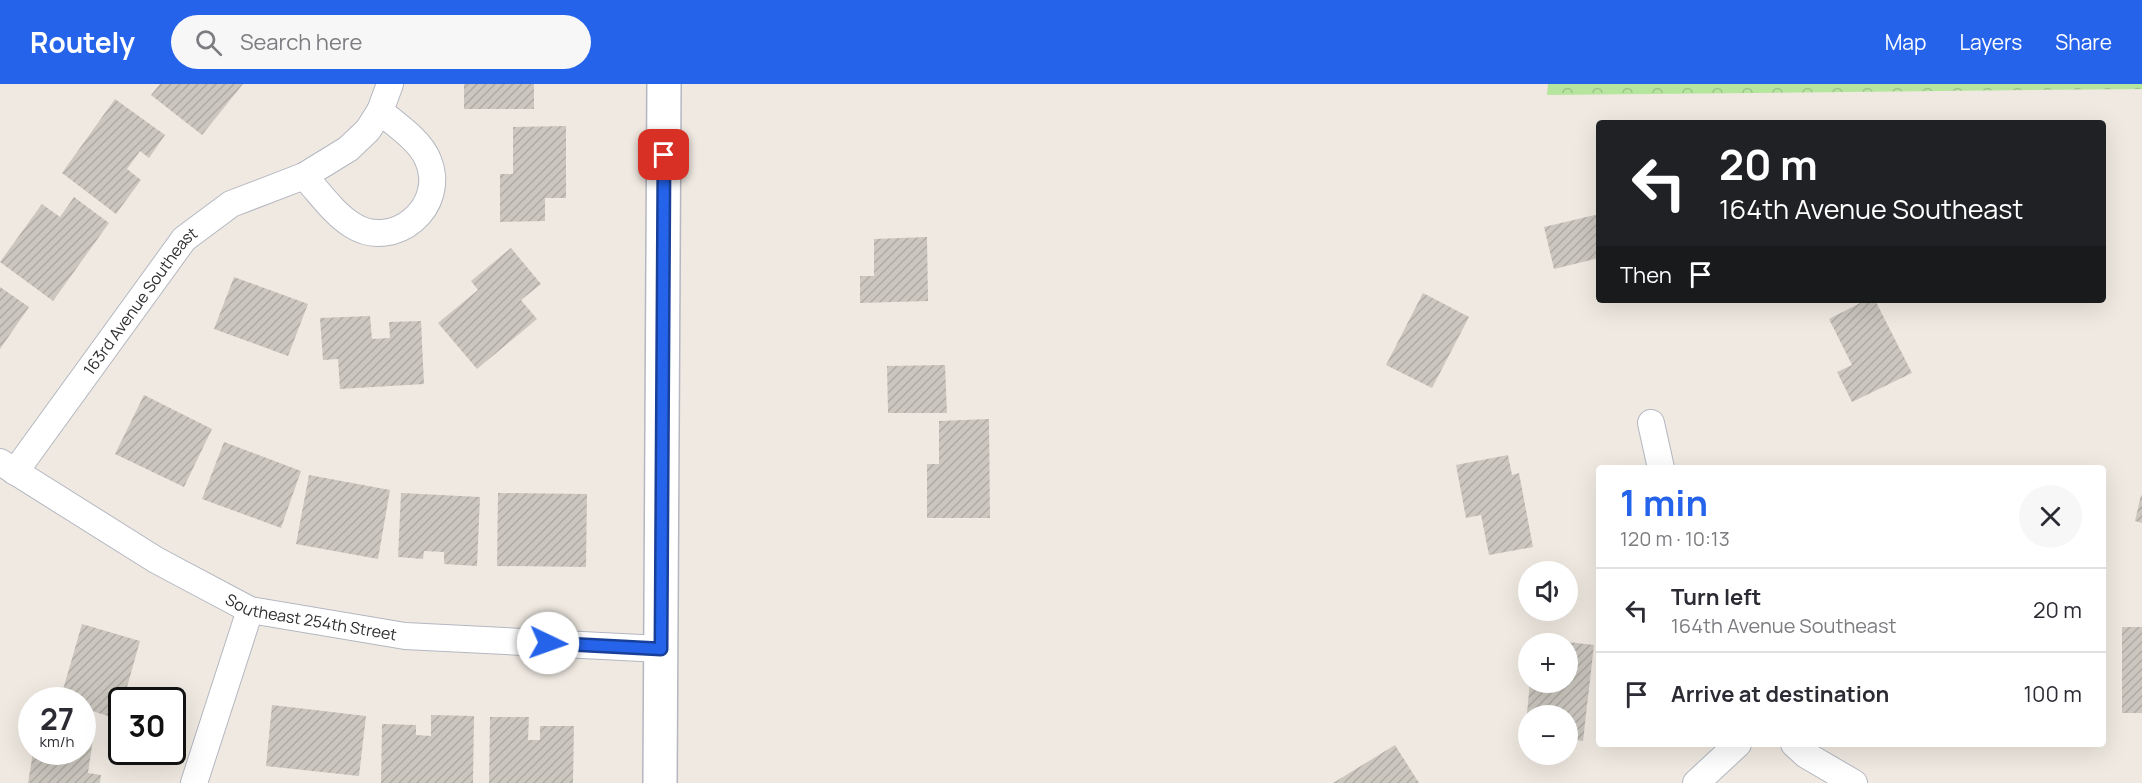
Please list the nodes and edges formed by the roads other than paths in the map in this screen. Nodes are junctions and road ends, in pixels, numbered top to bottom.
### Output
1 (390, 84) edge
2 (664, 84) edge
3 (380, 111) junction
4 (304, 176) junction
5 (1651, 423) dead end
6 (1660, 465) edge
7 (7, 467) edge
8 (250, 610) junction
9 (661, 649) junction
10 (1735, 747) edge
11 (1797, 747) edge
12 (194, 783) edge
13 (660, 783) edge
14 (1696, 783) edge
15 (1854, 783) edge

1 - 3 street, 163rd Avenue Southeast
2 - 9 street
3 - 4 street, 163rd Avenue Southeast
3 - 4 street
4 - 7 street, 163rd Avenue Southeast
5 - 6 street
7 - 8 street, Southeast 254th Street
8 - 9 street, Southeast 254th Street
8 - 12 street
9 - 13 street
10 - 14 street
11 - 15 street

